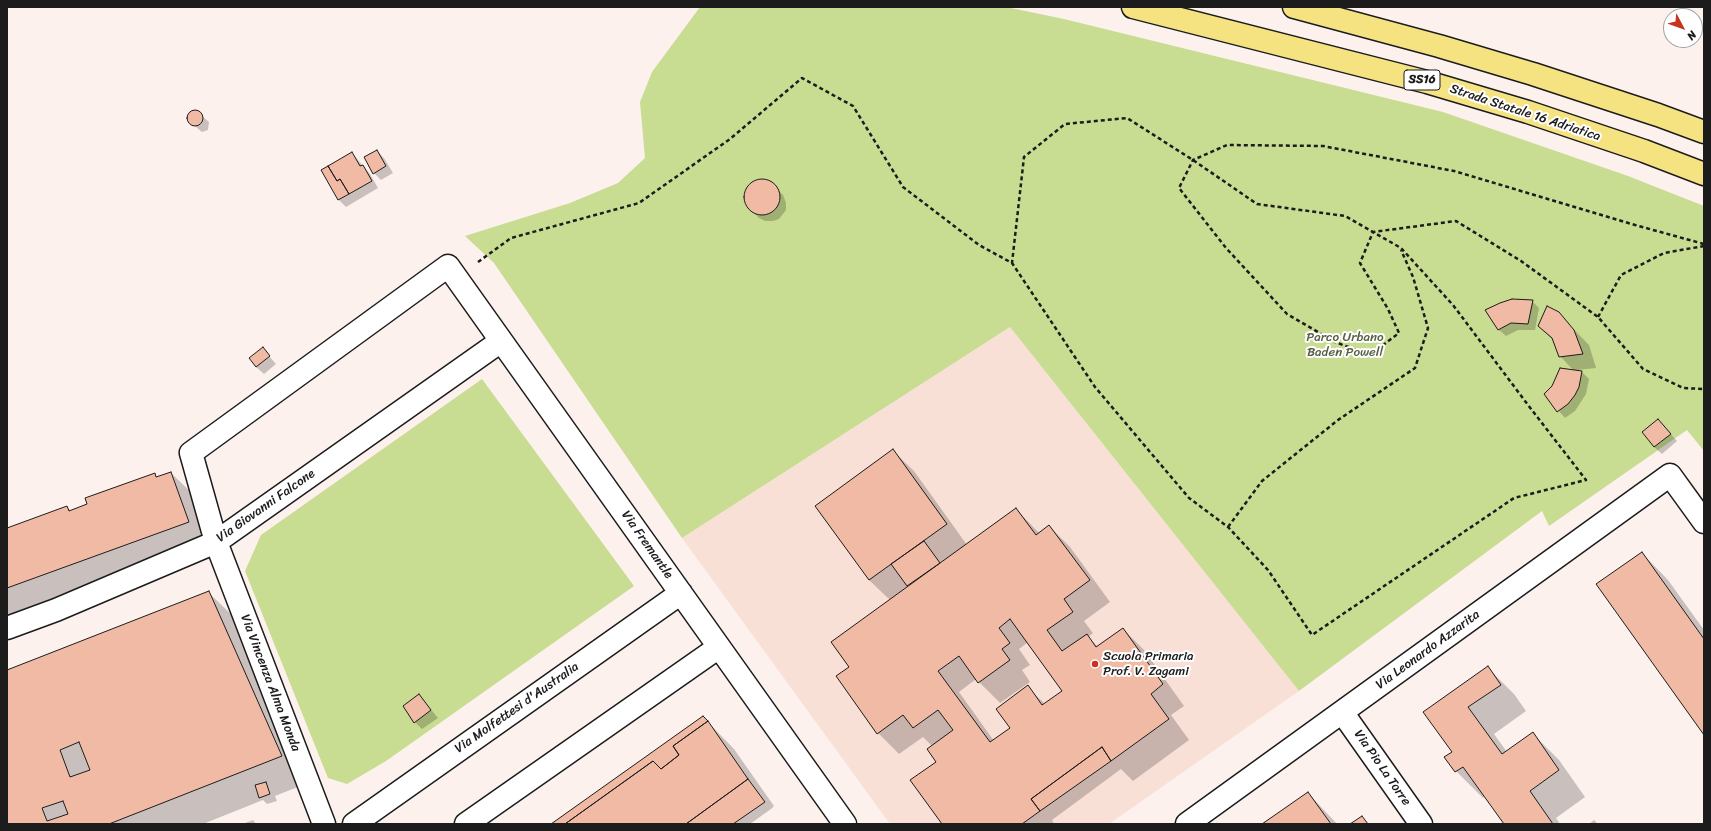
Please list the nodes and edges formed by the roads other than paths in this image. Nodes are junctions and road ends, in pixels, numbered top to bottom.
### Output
1 (1133, 7) edge
2 (1294, 7) edge
3 (1704, 132) edge
4 (1704, 174) edge
5 (452, 272) joint
6 (501, 341) junction
7 (1704, 522) edge
8 (216, 542) junction
9 (681, 593) junction
10 (7, 628) edge
11 (719, 647) junction
12 (1342, 712) junction
13 (841, 823) edge
14 (324, 824) edge
15 (354, 824) edge
16 (466, 824) edge
17 (1187, 824) edge
18 (1422, 824) edge

1 - 4 highway, Strada Statale 16 Adriatica / SS16
2 - 3 highway
5 - 6 street, Via Fremantle
5 - 8 street, Via Vincenza Alma Monda
6 - 8 street, Via Giovanni Falcone
6 - 9 street, Via Fremantle
7 - 12 street, Via Leonardo Azzarita
8 - 10 street, Via Giovanni Falcone
8 - 14 street, Via Vincenza Alma Monda
9 - 11 street, Via Fremantle
9 - 15 street, Via Molfettesi d'Australia
11 - 13 street, Via Fremantle
11 - 16 street
12 - 17 street, Via Leonardo Azzarita
12 - 18 street, Via Pio La Torre

